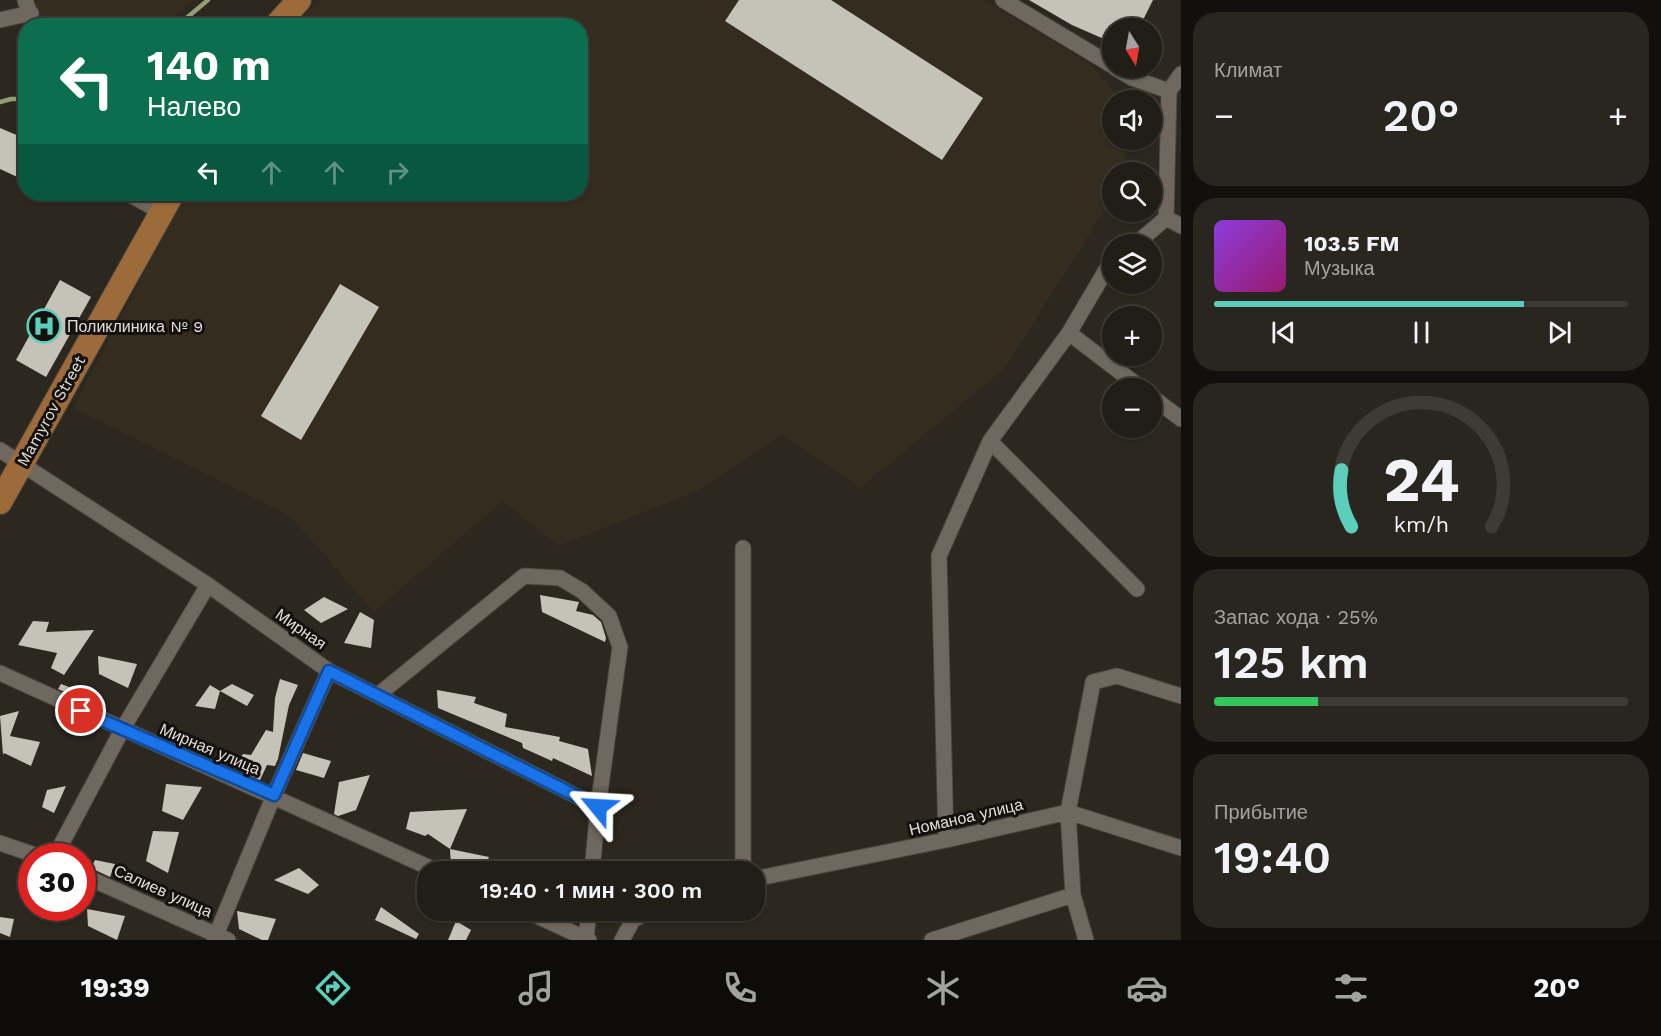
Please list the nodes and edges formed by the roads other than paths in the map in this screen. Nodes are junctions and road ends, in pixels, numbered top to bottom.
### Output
1 (299, 0) edge
2 (1003, 0) edge
3 (30, 13) edge
4 (283, 18) edge
5 (0, 20) edge
6 (1102, 60) edge
7 (1181, 74) edge
8 (1132, 78) edge
9 (1169, 92) junction
10 (167, 203) edge
11 (1166, 218) junction
12 (1181, 226) edge
13 (1148, 234) edge
14 (1102, 277) edge
15 (1069, 333) junction
16 (1128, 378) edge
17 (1162, 405) edge
18 (1181, 419) edge
19 (990, 441) junction
20 (0, 450) edge
21 (21, 463) junction
22 (0, 502) edge
23 (743, 548) dead end
24 (208, 585) junction
25 (1137, 589) dead end
26 (329, 671) junction
27 (0, 674) edge
28 (378, 695) junction
29 (1181, 696) edge
30 (122, 730) junction
31 (274, 795) junction
32 (598, 807) junction
33 (1068, 812) junction
34 (946, 840) junction
35 (0, 843) edge
36 (63, 843) edge
37 (1181, 848) edge
38 (18, 849) edge
39 (593, 861) edge
40 (743, 861) edge
41 (417, 862) edge
42 (765, 877) edge
43 (96, 881) edge
44 (1073, 895) junction
45 (547, 921) edge
46 (589, 921) edge
47 (632, 921) edge
48 (220, 938) edge
49 (588, 940) edge
50 (622, 940) edge
51 (932, 940) edge
52 (1086, 940) edge

1 - 4 main road
2 - 6 street
3 - 5 street
7 - 9 street
8 - 9 street
9 - 11 street
10 - 21 main road, Mamyrov Street
11 - 12 street
11 - 13 street
14 - 15 street
15 - 16 street
15 - 19 street
17 - 18 street
19 - 25 street
19 - 34 street
20 - 21 street, Мирная
21 - 22 main road, Mamyrov Street
21 - 24 street, Мирная
23 - 40 street
24 - 26 street, Мирная
24 - 30 street
26 - 28 street, Мирная
26 - 31 street
27 - 30 street, Мирная улица
28 - 32 street, Мирная
28 - 32 street
29 - 33 street
30 - 31 street, Мирная улица
30 - 36 street
31 - 41 street, Мирная улица
31 - 48 street
32 - 39 street
33 - 34 street, Номаноа улица
33 - 37 street
33 - 44 street
34 - 42 street, Номаноа улица
35 - 38 street
43 - 48 street, Салиев улица
44 - 51 street
44 - 52 street
45 - 49 street
46 - 49 street
47 - 50 street

